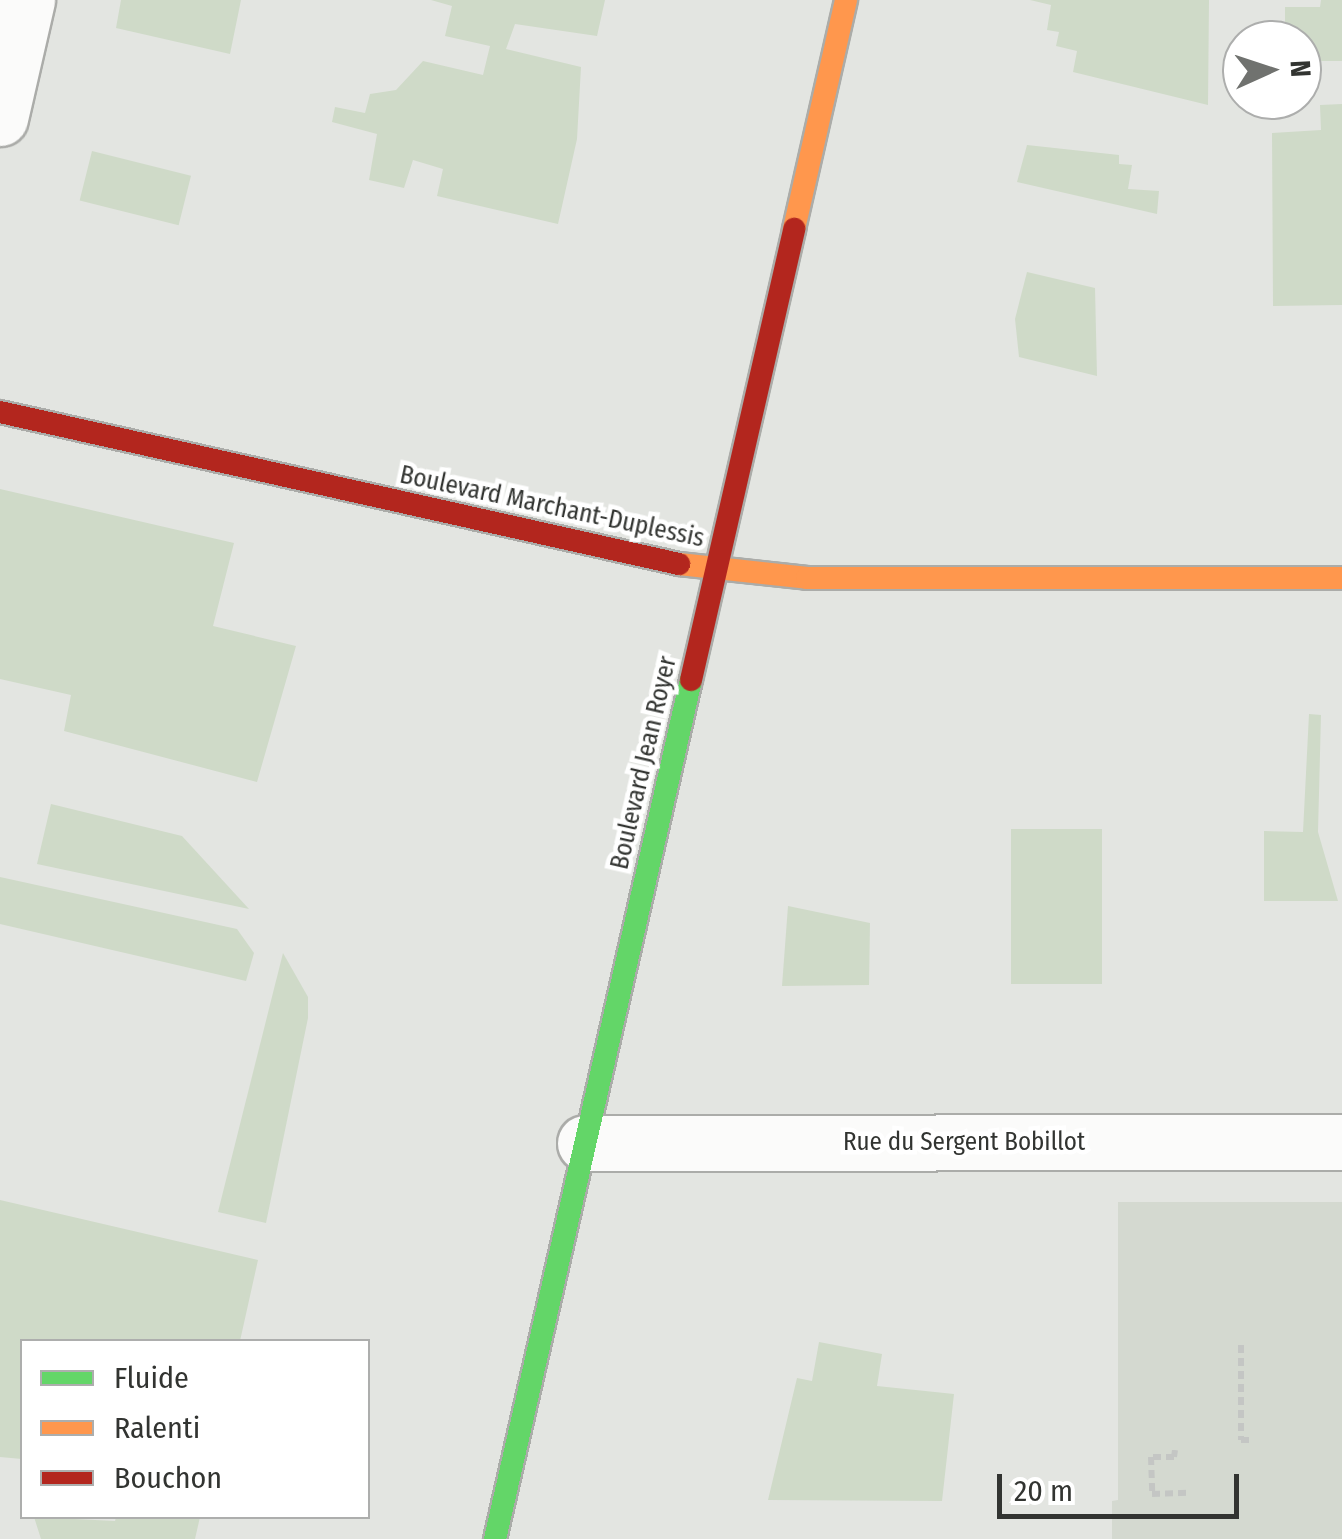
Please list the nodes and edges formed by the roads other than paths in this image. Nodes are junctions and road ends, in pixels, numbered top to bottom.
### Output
1 (27, 0) edge
2 (846, 0) edge
3 (0, 118) edge
4 (0, 412) edge
5 (715, 570) junction
6 (1342, 578) edge
7 (1342, 1142) edge
8 (585, 1143) junction
9 (495, 1539) edge

1 - 3 street
2 - 5 street, Boulevard Jean Royer
4 - 5 street, Boulevard Marchant-Duplessis
5 - 6 street, Boulevard Marchant-Duplessis
5 - 8 street, Boulevard Jean Royer
7 - 8 street, Rue du Sergent Bobillot
8 - 9 street, Boulevard Jean Royer

